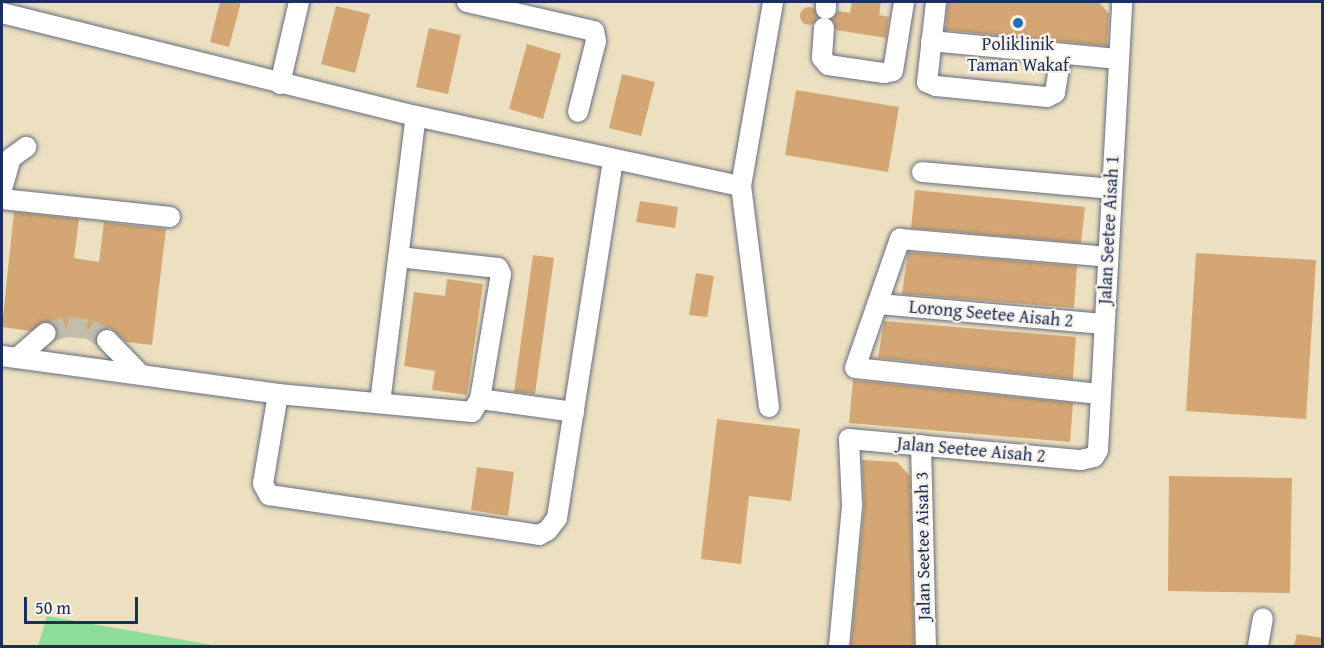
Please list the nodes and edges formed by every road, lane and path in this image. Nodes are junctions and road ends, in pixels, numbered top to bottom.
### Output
1 (299, 2) edge
2 (467, 2) edge
3 (773, 2) edge
4 (903, 2) edge
5 (936, 2) edge
6 (1122, 2) edge
7 (2, 13) edge
8 (825, 13) edge
9 (932, 41) junction
10 (1061, 54) junction
11 (1119, 59) junction
12 (280, 84) junction
13 (578, 112) dead end
14 (416, 116) junction
15 (26, 147) dead end
16 (613, 160) junction
17 (922, 172) dead end
18 (741, 186) junction
19 (2, 189) edge
20 (1112, 189) junction
21 (2, 199) edge
22 (170, 217) dead end
23 (399, 257) junction
24 (1108, 257) junction
25 (879, 304) junction
26 (1103, 324) junction
27 (46, 333) tunnel mouth
28 (107, 340) tunnel mouth
29 (9, 357) edge
30 (141, 375) junction
31 (1099, 393) junction
32 (278, 394) junction
33 (480, 399) junction
34 (380, 403) junction
35 (769, 407) dead end
36 (574, 412) junction
37 (921, 445) junction
38 (1094, 457) joint
39 (1263, 618) dead end
40 (840, 646) edge
41 (926, 646) edge
42 (1258, 646) edge

1 - 12 street
2 - 13 street
3 - 18 street
4 - 8 street
5 - 9 street
6 - 11 street, Jalan Seetee Aisah 1
7 - 12 street
9 - 10 street
9 - 10 street
10 - 11 street
11 - 20 street, Jalan Seetee Aisah 1
12 - 14 street
14 - 16 street
14 - 23 street
15 - 19 street
16 - 18 street
16 - 36 street
17 - 20 street
18 - 35 street
20 - 24 street, Jalan Seetee Aisah 1
21 - 22 street
23 - 33 street
23 - 34 street
24 - 25 street
24 - 26 street, Jalan Seetee Aisah 1
25 - 26 street, Lorong Seetee Aisah 2
25 - 31 street
26 - 31 street, Jalan Seetee Aisah 1
27 - 29 street
28 - 30 street
29 - 30 street
30 - 32 street
31 - 38 street, Jalan Seetee Aisah 1
32 - 34 street
32 - 36 street
33 - 34 street
33 - 36 street
37 - 38 street, Jalan Seetee Aisah 2
37 - 40 street, Jalan Seetee Aisah 2
37 - 41 street, Jalan Seetee Aisah 3
39 - 42 street

